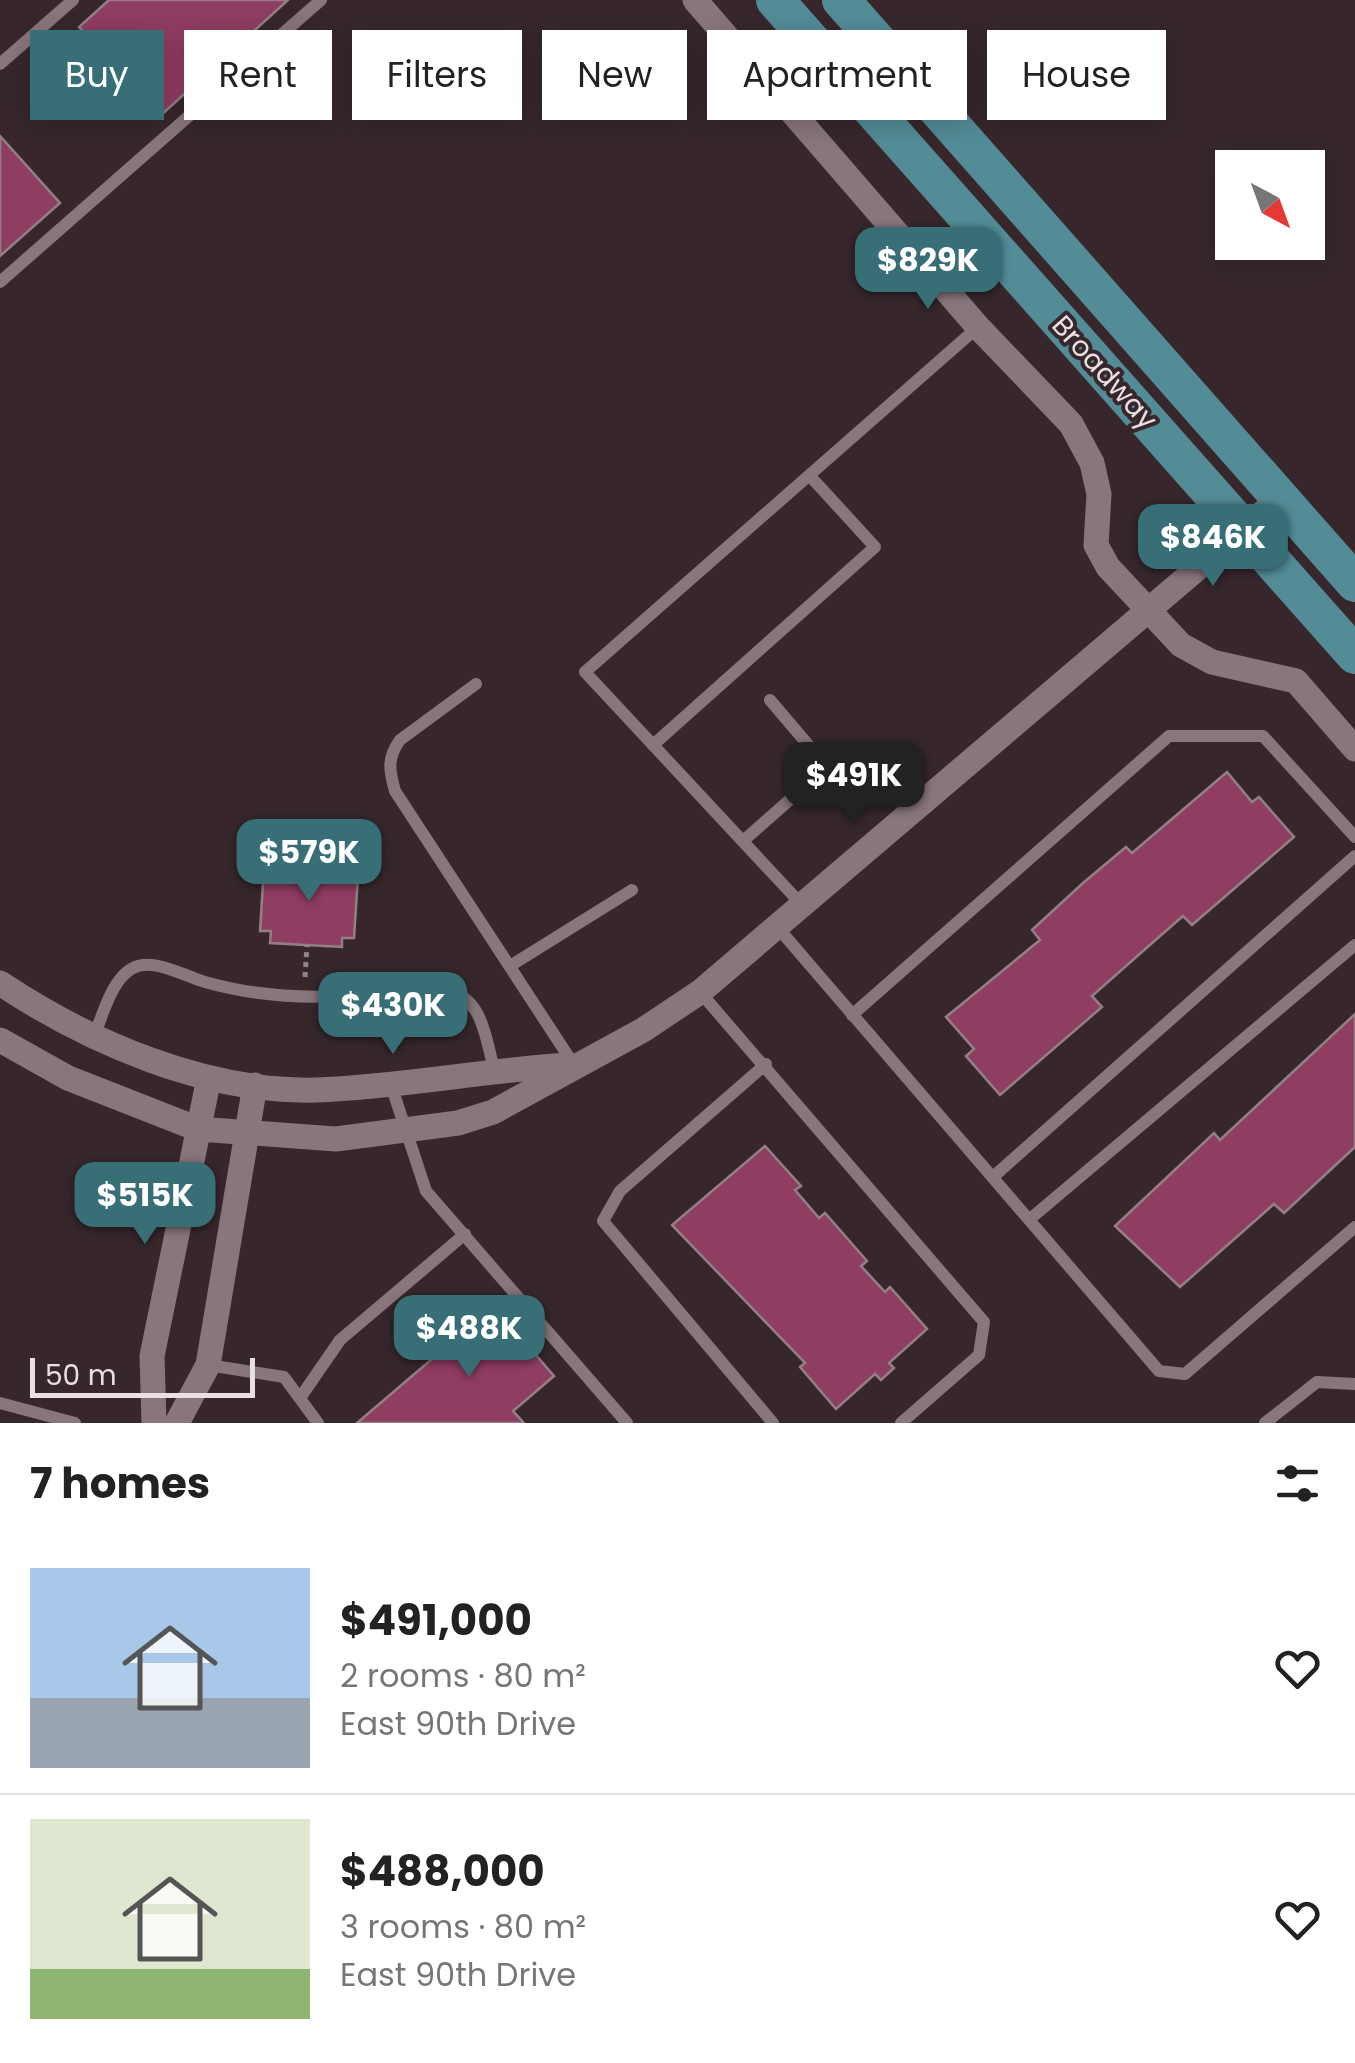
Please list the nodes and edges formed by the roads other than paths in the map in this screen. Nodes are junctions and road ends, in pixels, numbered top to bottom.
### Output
1 (73, 0) edge
2 (321, 0) edge
3 (695, 0) edge
4 (775, 0) edge
5 (841, 0) edge
6 (0, 64) edge
7 (0, 282) edge
8 (978, 327) junction
9 (810, 476) junction
10 (1280, 498) junction
11 (1242, 527) junction
12 (1355, 583) edge
13 (1147, 610) junction
14 (1355, 655) edge
15 (476, 684) dead end
16 (770, 700) dead end
17 (653, 745) junction
18 (1355, 749) edge
19 (1355, 838) edge
20 (743, 841) junction
21 (1355, 856) edge
22 (632, 890) dead end
23 (804, 907) junction
24 (778, 929) junction
25 (1355, 945) edge
26 (510, 966) junction
27 (0, 983) edge
28 (700, 992) junction
29 (852, 1014) junction
30 (94, 1036) junction
31 (0, 1040) edge
32 (766, 1064) junction
33 (574, 1065) junction
34 (494, 1070) junction
35 (209, 1078) junction
36 (256, 1085) junction
37 (391, 1085) junction
38 (198, 1129) junction
39 (406, 1131) junction
40 (247, 1135) junction
41 (994, 1177) junction
42 (1030, 1219) junction
43 (1355, 1227) edge
44 (464, 1234) junction
45 (208, 1365) junction
46 (1355, 1384) edge
47 (300, 1398) junction
48 (0, 1403) edge
49 (75, 1423) edge
50 (154, 1423) edge
51 (177, 1423) edge
52 (318, 1423) edge
53 (627, 1423) edge
54 (773, 1423) edge
55 (900, 1423) edge
56 (1265, 1423) edge

1 - 6 lane
2 - 7 lane
3 - 8 street
4 - 11 main road, Broadway
5 - 10 main road, Broadway
8 - 9 lane
8 - 13 street
9 - 17 lane
9 - 17 lane
10 - 11 street
10 - 12 main road, Broadway
11 - 13 street
11 - 14 main road, Broadway
13 - 18 street
13 - 23 street
15 - 26 lane
16 - 20 lane
17 - 20 lane
19 - 29 lane
20 - 23 lane
21 - 41 lane
22 - 26 lane
23 - 24 street
24 - 28 street
24 - 29 lane
25 - 42 lane
26 - 33 lane
27 - 30 street
28 - 32 lane
28 - 33 street
29 - 41 lane
30 - 34 lane
30 - 35 street
31 - 38 street
32 - 54 lane
32 - 55 lane
33 - 34 street
33 - 39 street
34 - 37 street
35 - 36 street
35 - 38 street
36 - 37 street
36 - 40 street
37 - 39 lane
38 - 40 street
38 - 50 street
39 - 40 street
39 - 44 lane
40 - 45 street
41 - 42 lane
42 - 43 lane
44 - 47 lane
44 - 53 lane
45 - 47 lane
45 - 51 street
46 - 56 lane
47 - 52 lane
48 - 49 lane

